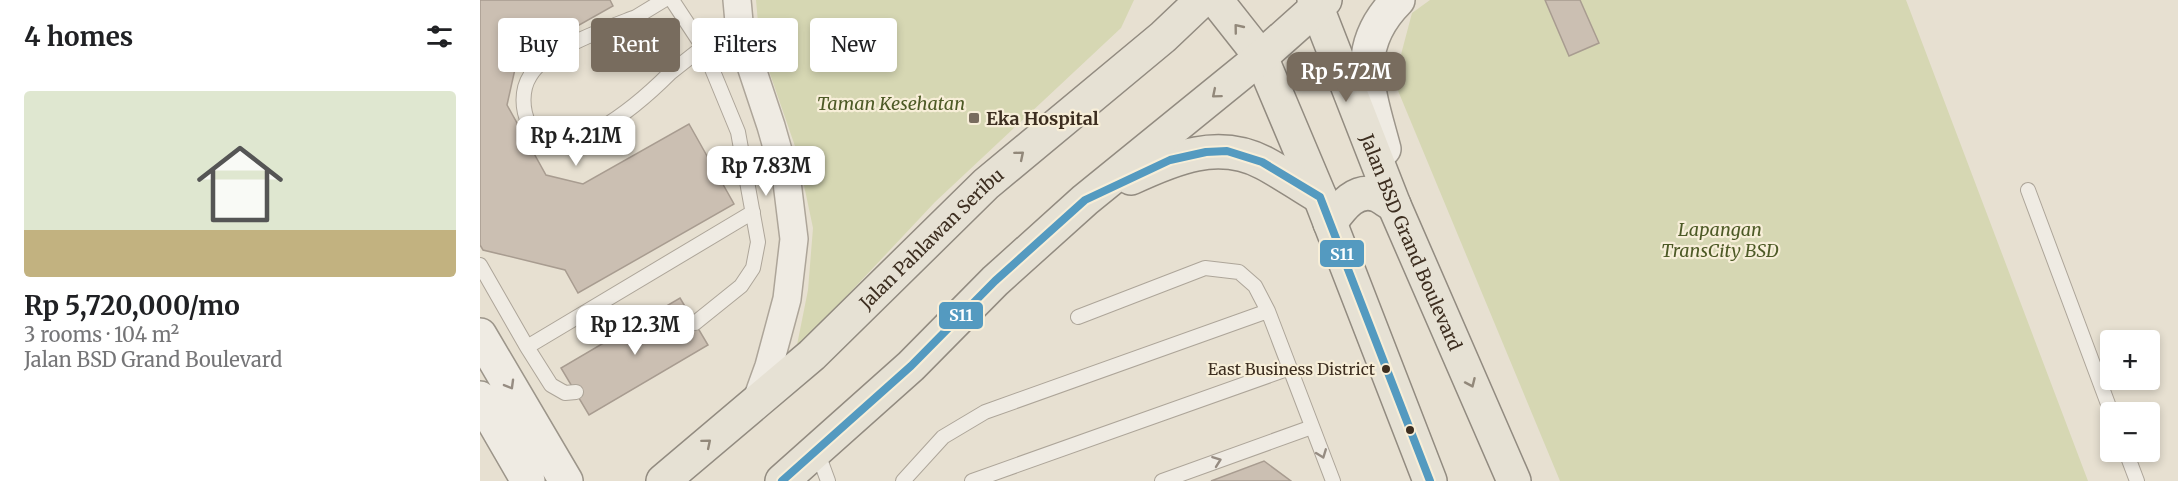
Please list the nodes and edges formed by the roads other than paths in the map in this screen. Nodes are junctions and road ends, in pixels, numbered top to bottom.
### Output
1 (664, 0) edge
2 (672, 0) edge
3 (737, 0) edge
4 (1202, 0) edge
5 (1216, 0) edge
6 (1398, 0) edge
7 (1318, 2) edge
8 (636, 17) junction
9 (692, 30) edge
10 (692, 56) edge
11 (1261, 57) junction
12 (713, 72) edge
13 (670, 73) junction
14 (2028, 190) dead end
15 (1085, 200) junction
16 (1325, 210) junction
17 (753, 212) junction
18 (1398, 215) junction
19 (480, 265) edge
20 (1268, 311) junction
21 (1078, 317) dead end
22 (695, 324) dead end
23 (480, 335) edge
24 (526, 347) junction
25 (1290, 368) junction
26 (576, 392) dead end
27 (480, 398) edge
28 (756, 402) junction
29 (2107, 402) edge
30 (1312, 427) junction
31 (817, 449) junction
32 (2130, 462) edge
33 (528, 481) edge
34 (566, 481) edge
35 (663, 481) edge
36 (782, 481) edge
37 (828, 481) edge
38 (903, 481) edge
39 (972, 481) edge
40 (1162, 481) edge
41 (1333, 481) edge
42 (1430, 481) edge
43 (1514, 481) edge
44 (2137, 481) edge

1 - 8 lane
2 - 9 lane
3 - 28 street
28 -> 4 main road, Jalan Pahlawan Seribu
11 -> 5 main road
6 - 18 street
7 - 11 main road
7 - 18 main road, Jalan BSD Grand Boulevard
8 - 13 lane
8 - 13 lane
10 - 13 lane
11 -> 15 main road
11 - 16 main road
12 - 17 lane
14 - 29 lane
15 - 16 main road
15 - 31 main road
16 - 18 main road
16 - 42 main road
17 - 22 lane
17 - 24 lane
18 -> 43 main road, Jalan BSD Grand Boulevard
19 - 24 lane
20 - 21 lane
20 - 25 lane
20 - 38 lane
23 -> 34 street
24 - 26 lane
25 - 30 lane
25 - 39 lane
27 - 33 street
35 -> 28 main road, Jalan Pahlawan Seribu
40 -> 30 lane
30 -> 41 lane
31 - 36 main road
31 - 37 lane
32 - 44 lane

